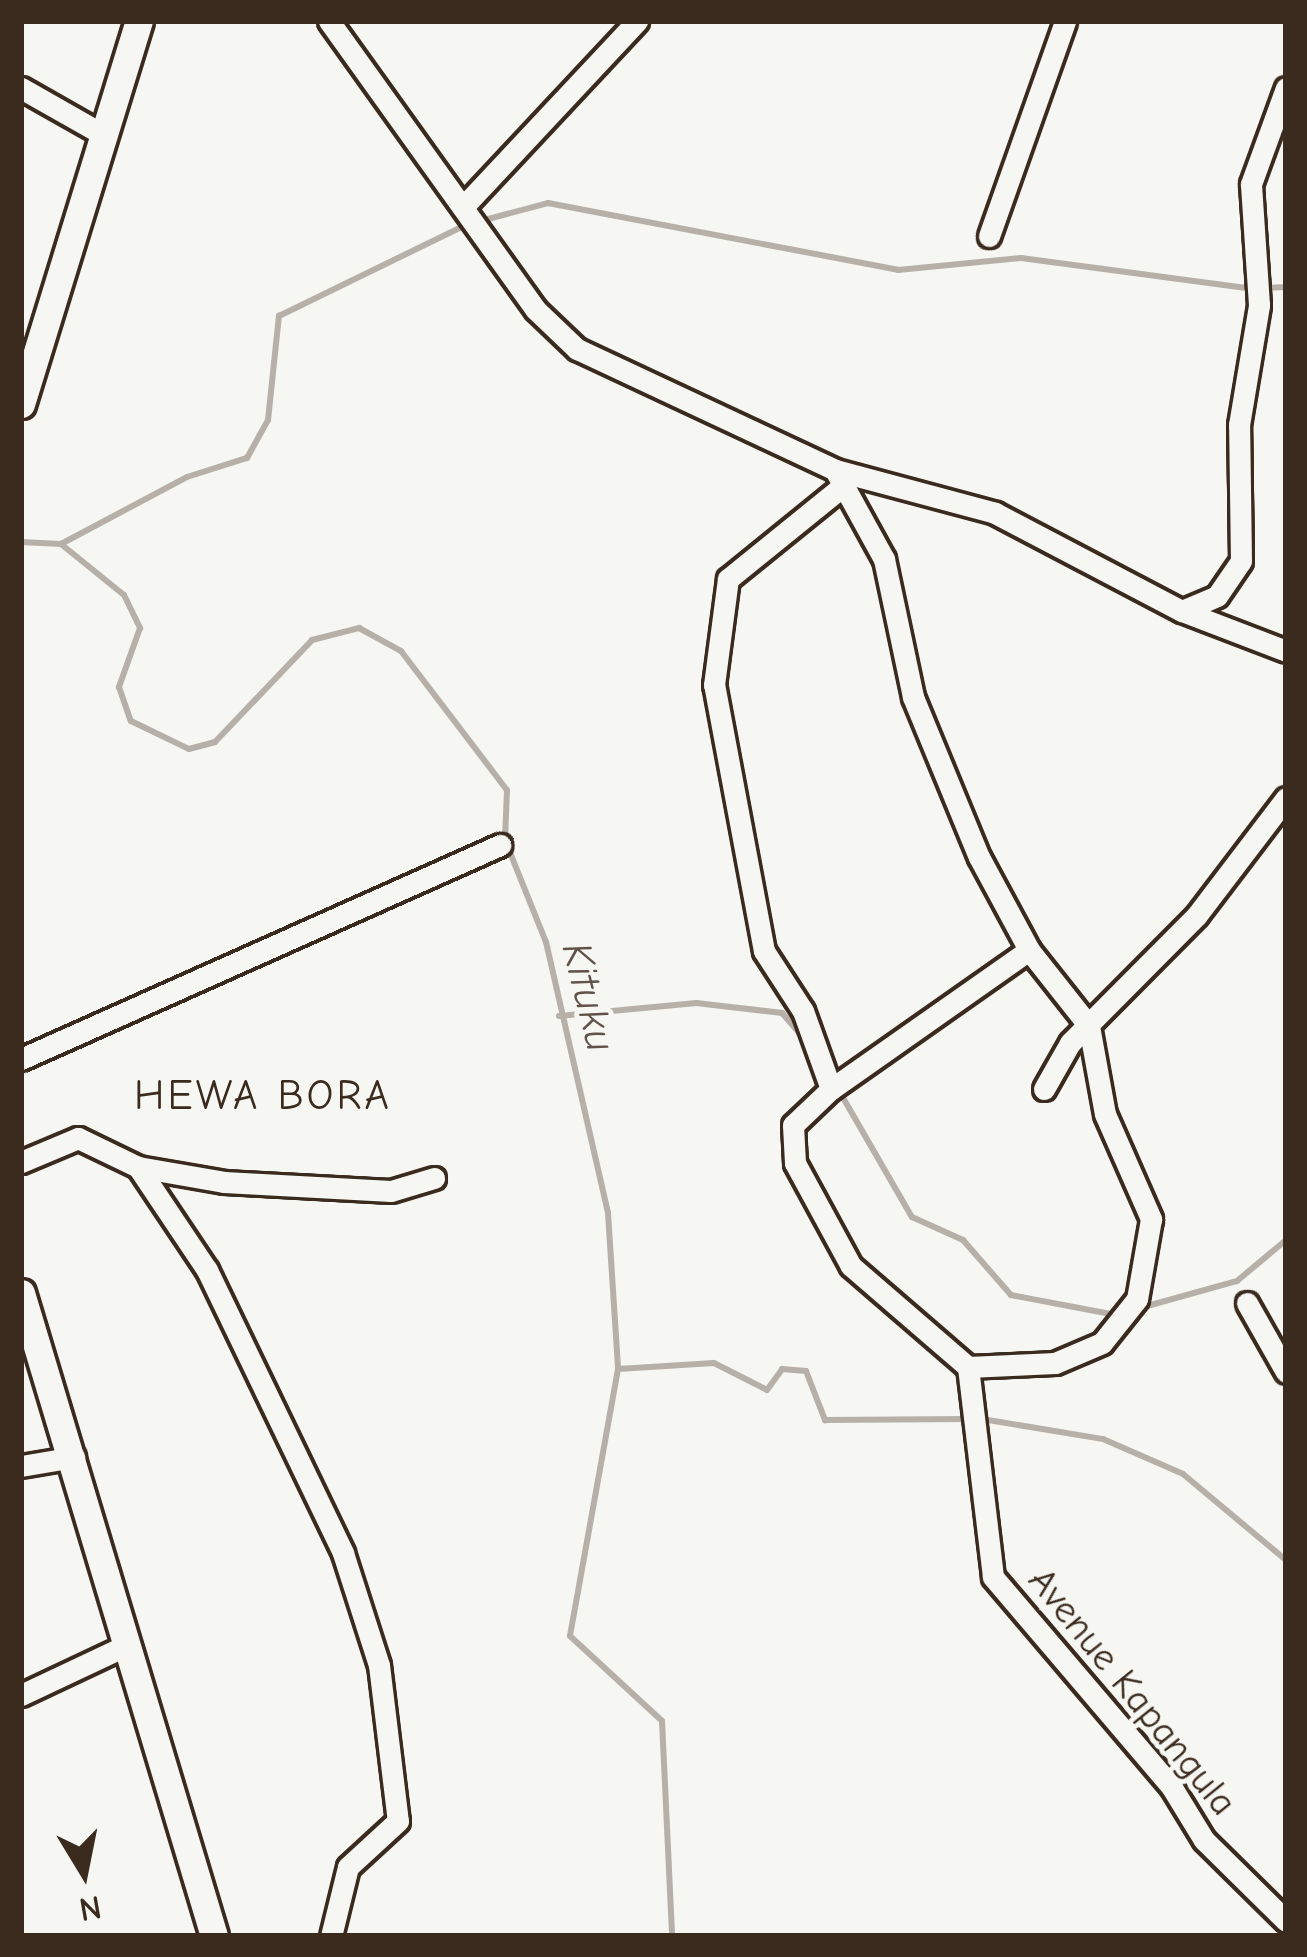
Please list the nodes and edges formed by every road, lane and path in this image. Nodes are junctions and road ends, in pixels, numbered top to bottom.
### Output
1 (139, 21) edge
2 (329, 21) edge
3 (637, 21) edge
4 (1064, 21) edge
5 (21, 88) edge
6 (1286, 88) edge
7 (102, 134) junction
8 (464, 207) junction
9 (989, 236) dead end
10 (21, 404) edge
11 (839, 478) junction
12 (1182, 611) junction
13 (1286, 651) edge
14 (1286, 798) edge
15 (500, 845) dead end
16 (1029, 950) junction
17 (1089, 1026) junction
18 (21, 1059) edge
19 (831, 1089) junction
20 (1044, 1089) dead end
21 (21, 1162) edge
22 (138, 1168) junction
23 (434, 1178) dead end
24 (22, 1296) edge
25 (1247, 1303) dead end
26 (968, 1367) junction
27 (1286, 1372) edge
28 (74, 1457) junction
29 (21, 1466) edge
30 (129, 1644) junction
31 (21, 1695) edge
32 (1286, 1921) edge
33 (214, 1936) edge
34 (331, 1936) edge

1 - 7 street
2 - 8 street
3 - 8 street
4 - 9 street
5 - 7 street
6 - 12 street
7 - 10 street
8 - 11 street
11 - 12 street
11 - 16 street
11 - 19 street
12 - 13 street
14 - 17 street
15 - 18 street
16 - 17 street
16 - 19 street
17 - 20 street
17 - 26 street
19 - 26 street
21 - 22 street
22 - 23 street
22 - 34 street
24 - 28 street
25 - 27 street
26 - 32 street, Avenue Kapangula
28 - 29 street
28 - 30 street
30 - 31 street
30 - 33 street

